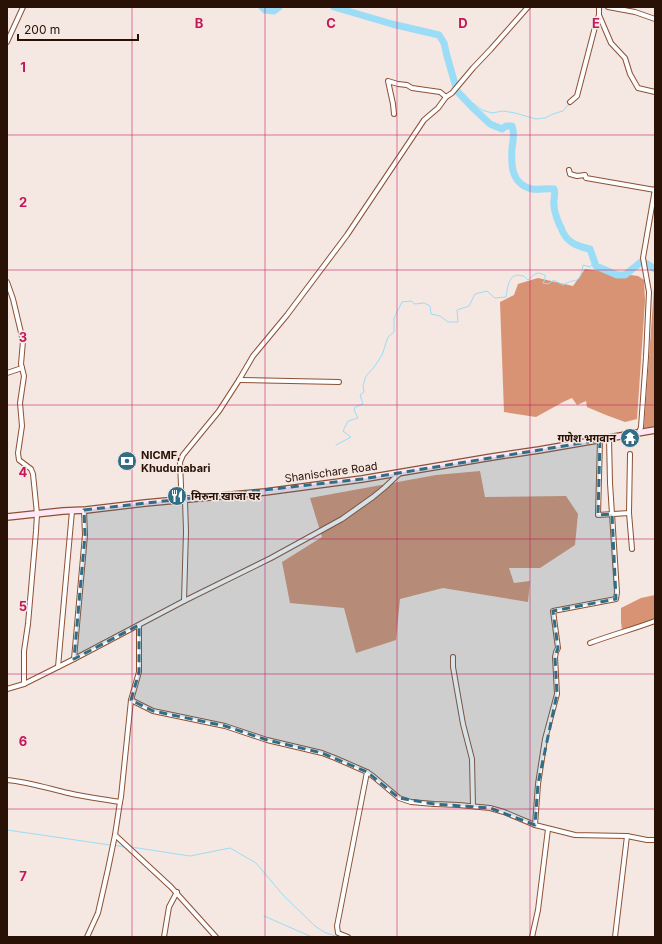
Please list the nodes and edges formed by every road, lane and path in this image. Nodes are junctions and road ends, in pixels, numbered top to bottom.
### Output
1 (22, 7) edge
2 (528, 7) edge
3 (599, 7) edge
4 (608, 7) edge
5 (599, 15) junction
6 (655, 19) edge
7 (7, 42) edge
8 (655, 92) edge
9 (446, 97) junction
10 (570, 102) dead end
11 (394, 114) dead end
12 (569, 170) dead end
13 (655, 189) edge
14 (653, 214) edge
15 (7, 282) edge
16 (22, 368) junction
17 (7, 373) edge
18 (239, 380) junction
19 (339, 382) dead end
20 (655, 430) edge
21 (639, 433) junction
22 (609, 438) junction
23 (600, 440) junction
24 (630, 454) dead end
25 (402, 471) junction
26 (183, 501) junction
27 (84, 510) junction
28 (72, 511) junction
29 (37, 514) junction
30 (612, 514) junction
31 (629, 514) junction
32 (7, 517) edge
33 (632, 549) dead end
34 (184, 601) junction
35 (655, 621) edge
36 (139, 625) junction
37 (590, 643) dead end
38 (453, 657) dead end
39 (74, 659) junction
40 (58, 667) junction
41 (24, 684) junction
42 (7, 689) edge
43 (131, 700) junction
44 (366, 772) junction
45 (7, 780) edge
46 (120, 802) junction
47 (473, 806) junction
48 (535, 825) junction
49 (548, 829) junction
50 (115, 835) junction
51 (627, 836) junction
52 (655, 840) edge
53 (177, 892) junction
54 (87, 937) edge
55 (164, 937) edge
56 (216, 937) edge
57 (348, 937) edge
58 (532, 937) edge
59 (615, 937) edge

1 - 7 street
2 - 9 street
3 - 5 street
4 - 6 street
5 - 8 street
5 - 10 street
9 - 11 street
9 - 18 street
12 - 13 street
13 - 14 street
14 - 21 street
15 - 16 street
16 - 17 street
16 - 29 street
18 - 19 street
18 - 26 street
20 - 21 street, Shanischare Road
21 - 22 street, Shanischare Road
22 - 23 street, Shanischare Road
22 - 30 street
23 - 25 street, Shanischare Road
23 - 30 street
24 - 31 street
25 - 26 street, Shanischare Road
25 - 34 street
26 - 27 street, Shanischare Road
26 - 34 street
27 - 28 street, Shanischare Road
27 - 39 street
28 - 29 street, Shanischare Road
28 - 40 street
29 - 32 street, Shanischare Road
29 - 41 street
30 - 31 street
30 - 48 street
31 - 33 street
34 - 36 street
35 - 37 street
36 - 39 street
36 - 43 street
38 - 47 street
39 - 40 street
40 - 41 street
41 - 42 street
43 - 44 street
43 - 46 street
44 - 47 street
44 - 57 street
45 - 46 street
46 - 50 street
47 - 48 street
48 - 49 street
49 - 51 street
49 - 58 street
50 - 53 street
50 - 54 street
51 - 52 street
51 - 59 street
53 - 55 street
53 - 56 street

